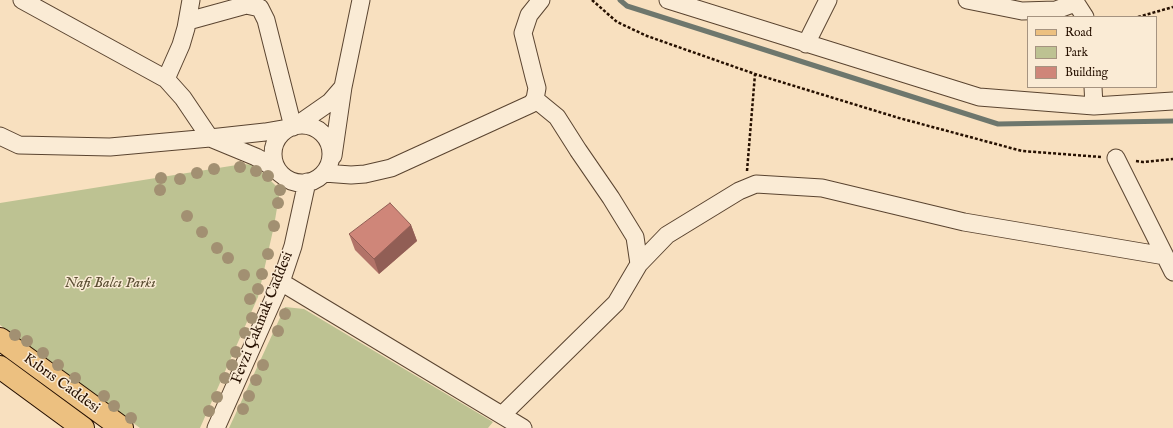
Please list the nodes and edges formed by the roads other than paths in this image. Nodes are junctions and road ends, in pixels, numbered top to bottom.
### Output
1 (22, 0) edge
2 (191, 0) edge
3 (361, 0) edge
4 (668, 0) edge
5 (828, 0) edge
6 (966, 0) edge
7 (1074, 1) edge
8 (535, 2) edge
9 (1084, 16) edge
10 (188, 21) junction
11 (806, 44) junction
12 (166, 79) junction
13 (343, 87) junction
14 (1094, 88) edge
15 (535, 99) junction
16 (1173, 102) edge
17 (1094, 106) junction
18 (293, 127) junction
19 (0, 136) edge
20 (210, 138) junction
21 (1116, 158) road end
22 (326, 169) junction
23 (282, 175) junction
24 (307, 182) junction
25 (1165, 256) junction
26 (639, 264) junction
27 (1173, 272) edge
28 (281, 282) junction
29 (0, 339) edge
30 (0, 368) edge
31 (502, 415) junction
32 (84, 428) edge
33 (122, 428) edge
34 (216, 428) edge
35 (523, 428) edge

1 - 12 street
2 - 10 street
3 - 13 street
4 - 11 street
5 - 11 street
6 - 7 street
7 - 9 street
8 - 15 street
10 - 12 street
10 - 18 street
11 - 17 street
12 - 20 street
13 - 18 street
13 - 22 street
14 - 17 street
15 - 22 street
15 - 26 street
16 - 17 street
18 - 20 street
18 - 22 street
18 - 23 street
19 - 20 street
20 - 23 street
21 - 25 street
22 - 24 street
23 - 24 street
24 - 28 street, Fevzi Çakmak Caddesi
25 - 26 street
25 - 27 street
26 - 31 street
28 - 31 street
28 - 34 street, Fevzi Çakmak Caddesi
29 - 33 main road, Kıbrıs Caddesi
30 - 32 main road
31 - 35 street

